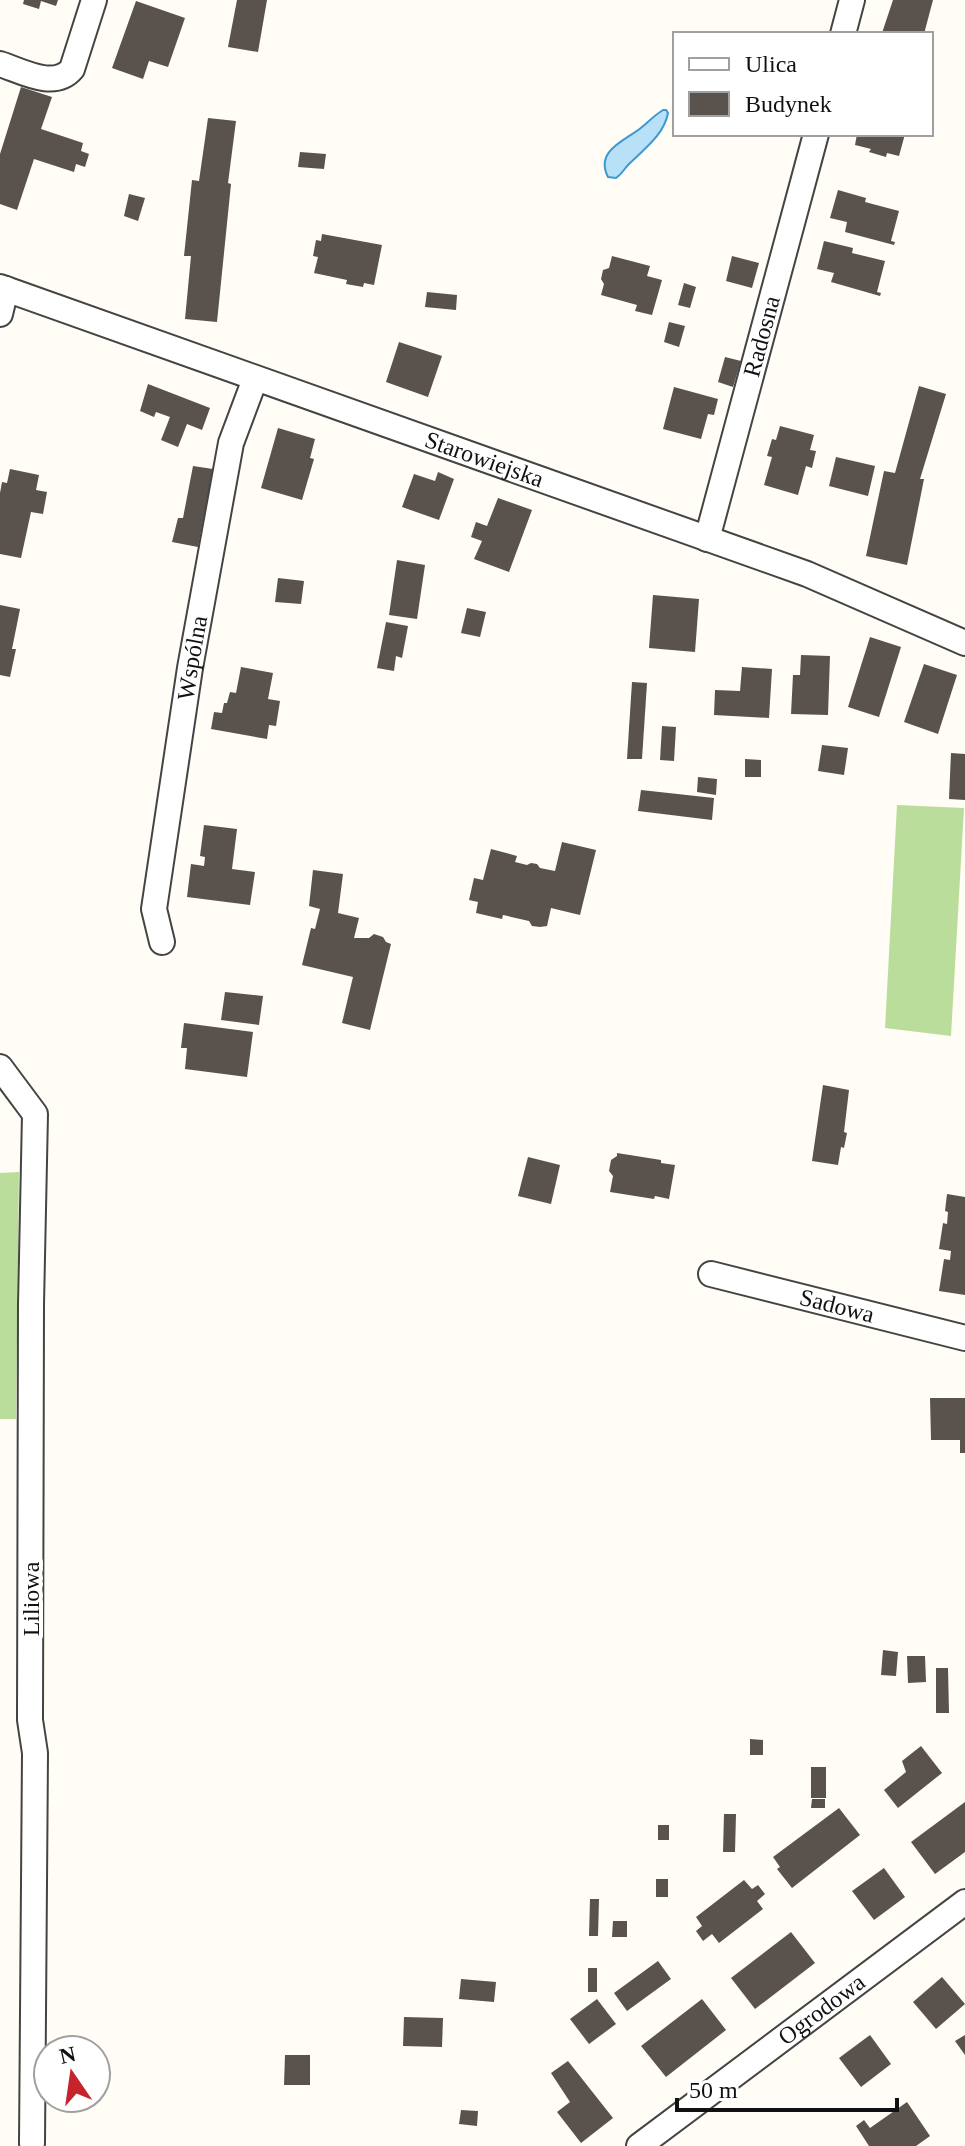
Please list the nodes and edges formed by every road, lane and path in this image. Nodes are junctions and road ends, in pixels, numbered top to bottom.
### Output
1 (94, 0) edge
2 (852, 0) edge
3 (844, 32) edge
4 (0, 64) edge
5 (815, 136) edge
6 (3, 288) edge
7 (0, 314) edge
8 (255, 379) junction
9 (707, 539) junction
10 (965, 643) edge
11 (162, 942) dead end
12 (0, 1067) edge
13 (711, 1274) dead end
14 (965, 1338) edge
15 (965, 1902) edge
16 (32, 2143) dead end
17 (639, 2146) edge

1 - 4 street
2 - 3 street
5 - 9 street, Radosna
6 - 7 street
6 - 8 street, Starowiejska
8 - 9 street, Starowiejska
8 - 11 street, Wspólna
9 - 10 street, Starowiejska
12 - 16 street, Liliowa
13 - 14 street, Sadowa
15 - 17 street, Ogrodowa

